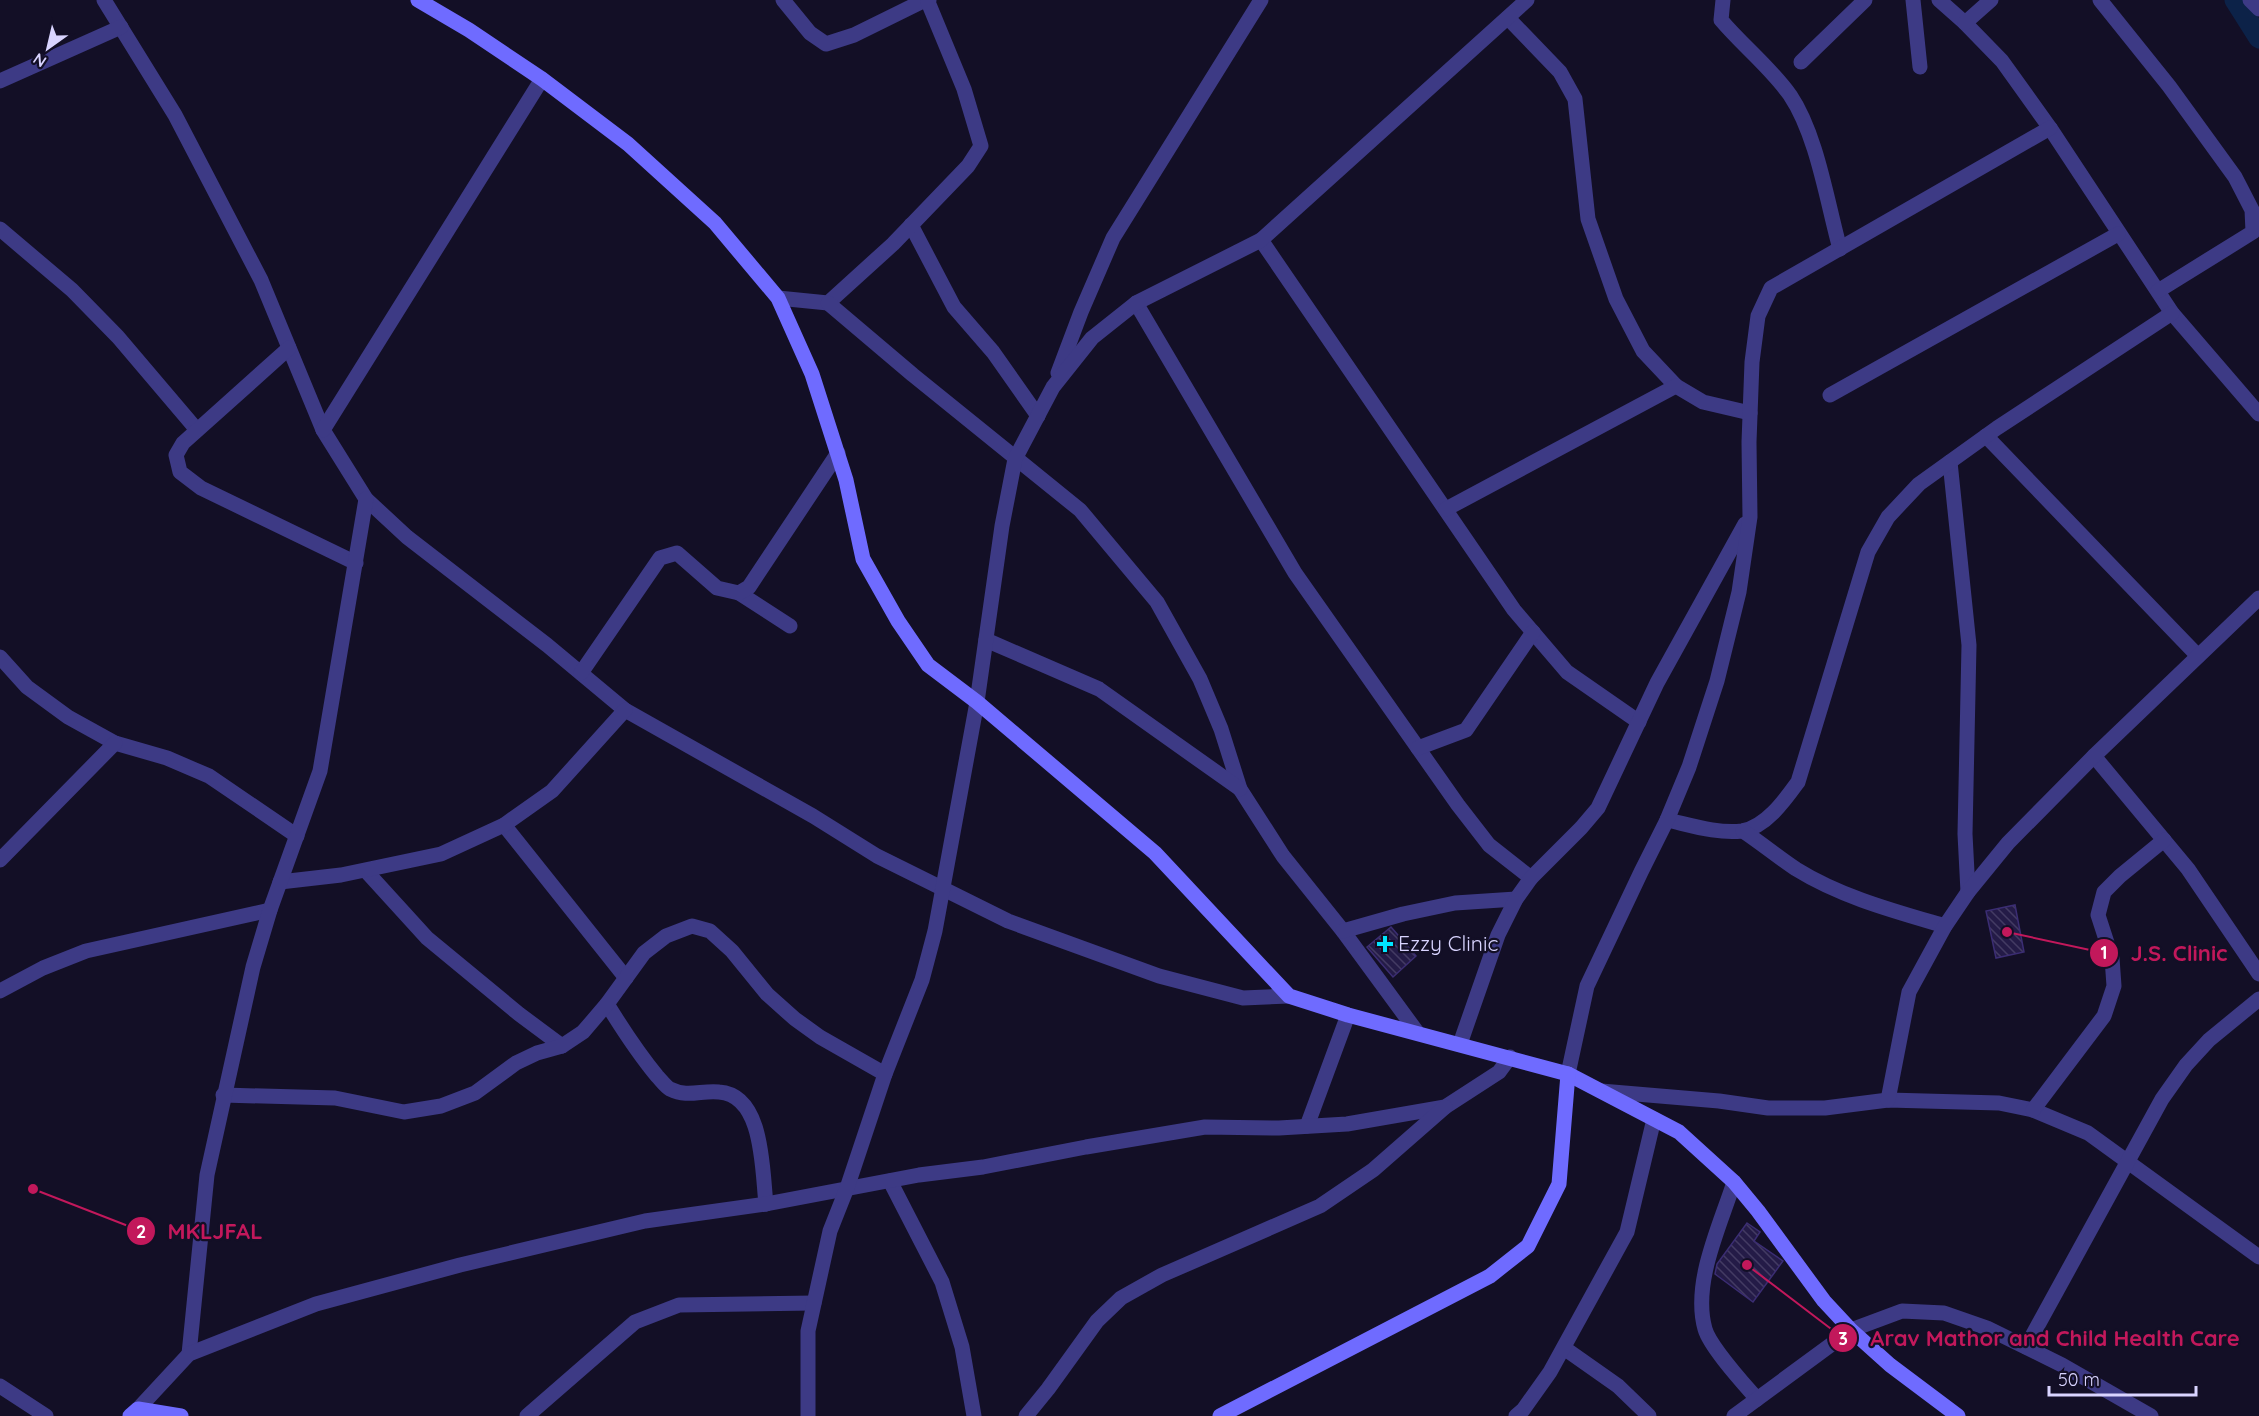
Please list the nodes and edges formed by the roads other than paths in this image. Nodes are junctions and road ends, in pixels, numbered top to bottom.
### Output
1 (104, 0) edge
2 (418, 0) edge
3 (783, 0) edge
4 (927, 0) edge
5 (1261, 0) edge
6 (1527, 0) edge
7 (1723, 0) edge
8 (1864, 0) edge
9 (1913, 0) edge
10 (1939, 0) edge
11 (1991, 0) edge
12 (2100, 0) edge
13 (2250, 0) edge
14 (2259, 9) edge
15 (1508, 18) junction
16 (1965, 23) junction
17 (121, 27) junction
18 (1801, 62) dead end
19 (1920, 67) dead end
20 (542, 79) junction
21 (0, 81) edge
22 (2050, 128) junction
23 (911, 225) junction
24 (0, 229) edge
25 (2118, 234) junction
26 (1261, 240) junction
27 (1840, 249) junction
28 (2158, 291) junction
29 (778, 298) junction
30 (828, 303) junction
31 (1136, 303) junction
32 (2172, 312) junction
33 (289, 348) junction
34 (1676, 386) junction
35 (1053, 387) junction
36 (1830, 395) dead end
37 (1750, 412) junction
38 (2259, 414) edge
39 (1038, 416) junction
40 (197, 430) junction
41 (323, 430) junction
42 (1986, 436) junction
43 (838, 453) junction
44 (1015, 459) junction
45 (1950, 462) junction
46 (366, 499) junction
47 (1446, 509) junction
48 (1750, 517) junction
49 (356, 563) junction
50 (739, 593) junction
51 (2259, 598) edge
52 (790, 626) dead end
53 (1533, 632) junction
54 (986, 640) junction
55 (2198, 656) junction
56 (0, 657) edge
57 (581, 673) junction
58 (5, 674) edge
59 (977, 702) junction
60 (624, 710) junction
61 (1638, 722) junction
62 (115, 743) junction
63 (1418, 748) junction
64 (2094, 756) junction
65 (1240, 789) junction
66 (1667, 820) junction
67 (504, 825) junction
68 (1743, 831) junction
69 (297, 836) junction
70 (2164, 840) junction
71 (0, 860) edge
72 (366, 871) junction
73 (1531, 878) junction
74 (280, 882) junction
75 (942, 889) junction
76 (1968, 892) junction
77 (1516, 899) junction
78 (270, 910) junction
79 (1945, 926) junction
80 (1342, 931) junction
81 (2258, 971) edge
82 (626, 978) junction
83 (0, 991) edge
84 (1289, 996) junction
85 (2259, 999) edge
86 (607, 1004) junction
87 (1348, 1015) junction
88 (1417, 1032) junction
89 (1460, 1044) junction
90 (562, 1046) junction
91 (1510, 1057) junction
92 (885, 1074) junction
93 (1568, 1074) junction
94 (1600, 1090) junction
95 (223, 1095) junction
96 (1888, 1100) junction
97 (1445, 1107) junction
98 (2033, 1110) junction
99 (1654, 1119) junction
100 (1307, 1126) junction
101 (2129, 1162) junction
102 (890, 1181) junction
103 (1734, 1182) junction
104 (847, 1188) junction
105 (766, 1204) junction
106 (2259, 1257) edge
107 (814, 1303) junction
108 (1851, 1330) junction
109 (2026, 1347) junction
110 (1564, 1348) junction
111 (189, 1354) junction
112 (0, 1386) edge
113 (1757, 1399) junction
114 (134, 1412) edge
115 (46, 1416) edge
116 (181, 1416) edge
117 (527, 1416) edge
118 (808, 1416) edge
119 (974, 1416) edge
120 (1026, 1416) edge
121 (1220, 1416) edge
122 (1516, 1416) edge
123 (1649, 1416) edge
124 (1734, 1416) edge
125 (1958, 1416) edge
126 (2151, 1416) edge

1 - 17 street
2 - 20 street
3 - 4 street
4 - 23 street
5 - 35 street
6 - 15 street
7 - 27 street
8 - 18 street
9 - 19 street
10 - 16 street
11 - 16 street
12 - 28 street
13 - 14 street
15 - 26 street
15 - 34 street
16 - 22 street
17 - 21 street
17 - 33 street
20 - 29 street
20 - 41 street
22 - 25 street
22 - 27 street
23 - 30 street
23 - 39 street
24 - 40 street
25 - 28 street
25 - 36 street
26 - 31 street
26 - 47 street
27 - 37 street
28 - 32 street
29 - 30 street
29 - 43 street
30 - 44 street
31 - 35 street
31 - 63 street
32 - 38 street
32 - 42 street
33 - 40 street
33 - 41 street
34 - 37 street
34 - 47 street
35 - 39 street
37 - 48 street
39 - 44 street
40 - 49 street
41 - 46 street
42 - 45 street
42 - 55 street
43 - 50 street
43 - 59 street
44 - 54 street
44 - 65 street
45 - 68 street
45 - 76 street
46 - 49 street
46 - 57 street
47 - 53 street
48 - 61 street
48 - 66 street
49 - 69 street
50 - 52 street
50 - 57 street
51 - 55 street
53 - 61 street
53 - 63 street
54 - 59 street
54 - 65 street
55 - 64 street
56 - 58 street
57 - 60 street
58 - 62 street
59 - 75 street
59 - 84 street
60 - 67 street
60 - 75 street
61 - 73 street
62 - 69 street
62 - 71 street
63 - 73 street
64 - 70 street
64 - 76 street
65 - 80 street
66 - 68 street
66 - 93 street
67 - 72 street
67 - 82 street
68 - 79 street
69 - 74 street
70 - 81 street
70 - 98 street
72 - 74 street
72 - 90 street
73 - 77 street
74 - 78 street
75 - 84 street
75 - 92 street
76 - 79 street
77 - 80 street
77 - 89 street
78 - 83 street
78 - 95 street
79 - 96 street
80 - 88 street
82 - 86 street
82 - 92 street
84 - 87 street
85 - 101 street
86 - 90 street
86 - 105 street
87 - 88 street
87 - 100 street
88 - 89 street
89 - 91 street
90 - 95 street
91 - 93 street
91 - 97 street
92 - 104 street
93 - 94 street
93 - 121 street
94 - 96 street
94 - 99 street
95 - 111 street
96 - 98 street
97 - 100 street
97 - 120 street
98 - 101 street
99 - 103 street
99 - 110 street
100 - 102 street
101 - 106 street
101 - 109 street
102 - 104 street
102 - 119 street
103 - 108 street
103 - 113 street
104 - 105 street
104 - 107 street
105 - 111 street
107 - 117 street
107 - 118 street
108 - 109 street
108 - 113 street
108 - 125 street
109 - 126 street
110 - 122 street
110 - 123 street
111 - 114 street
112 - 115 street
113 - 124 street
114 - 116 street

